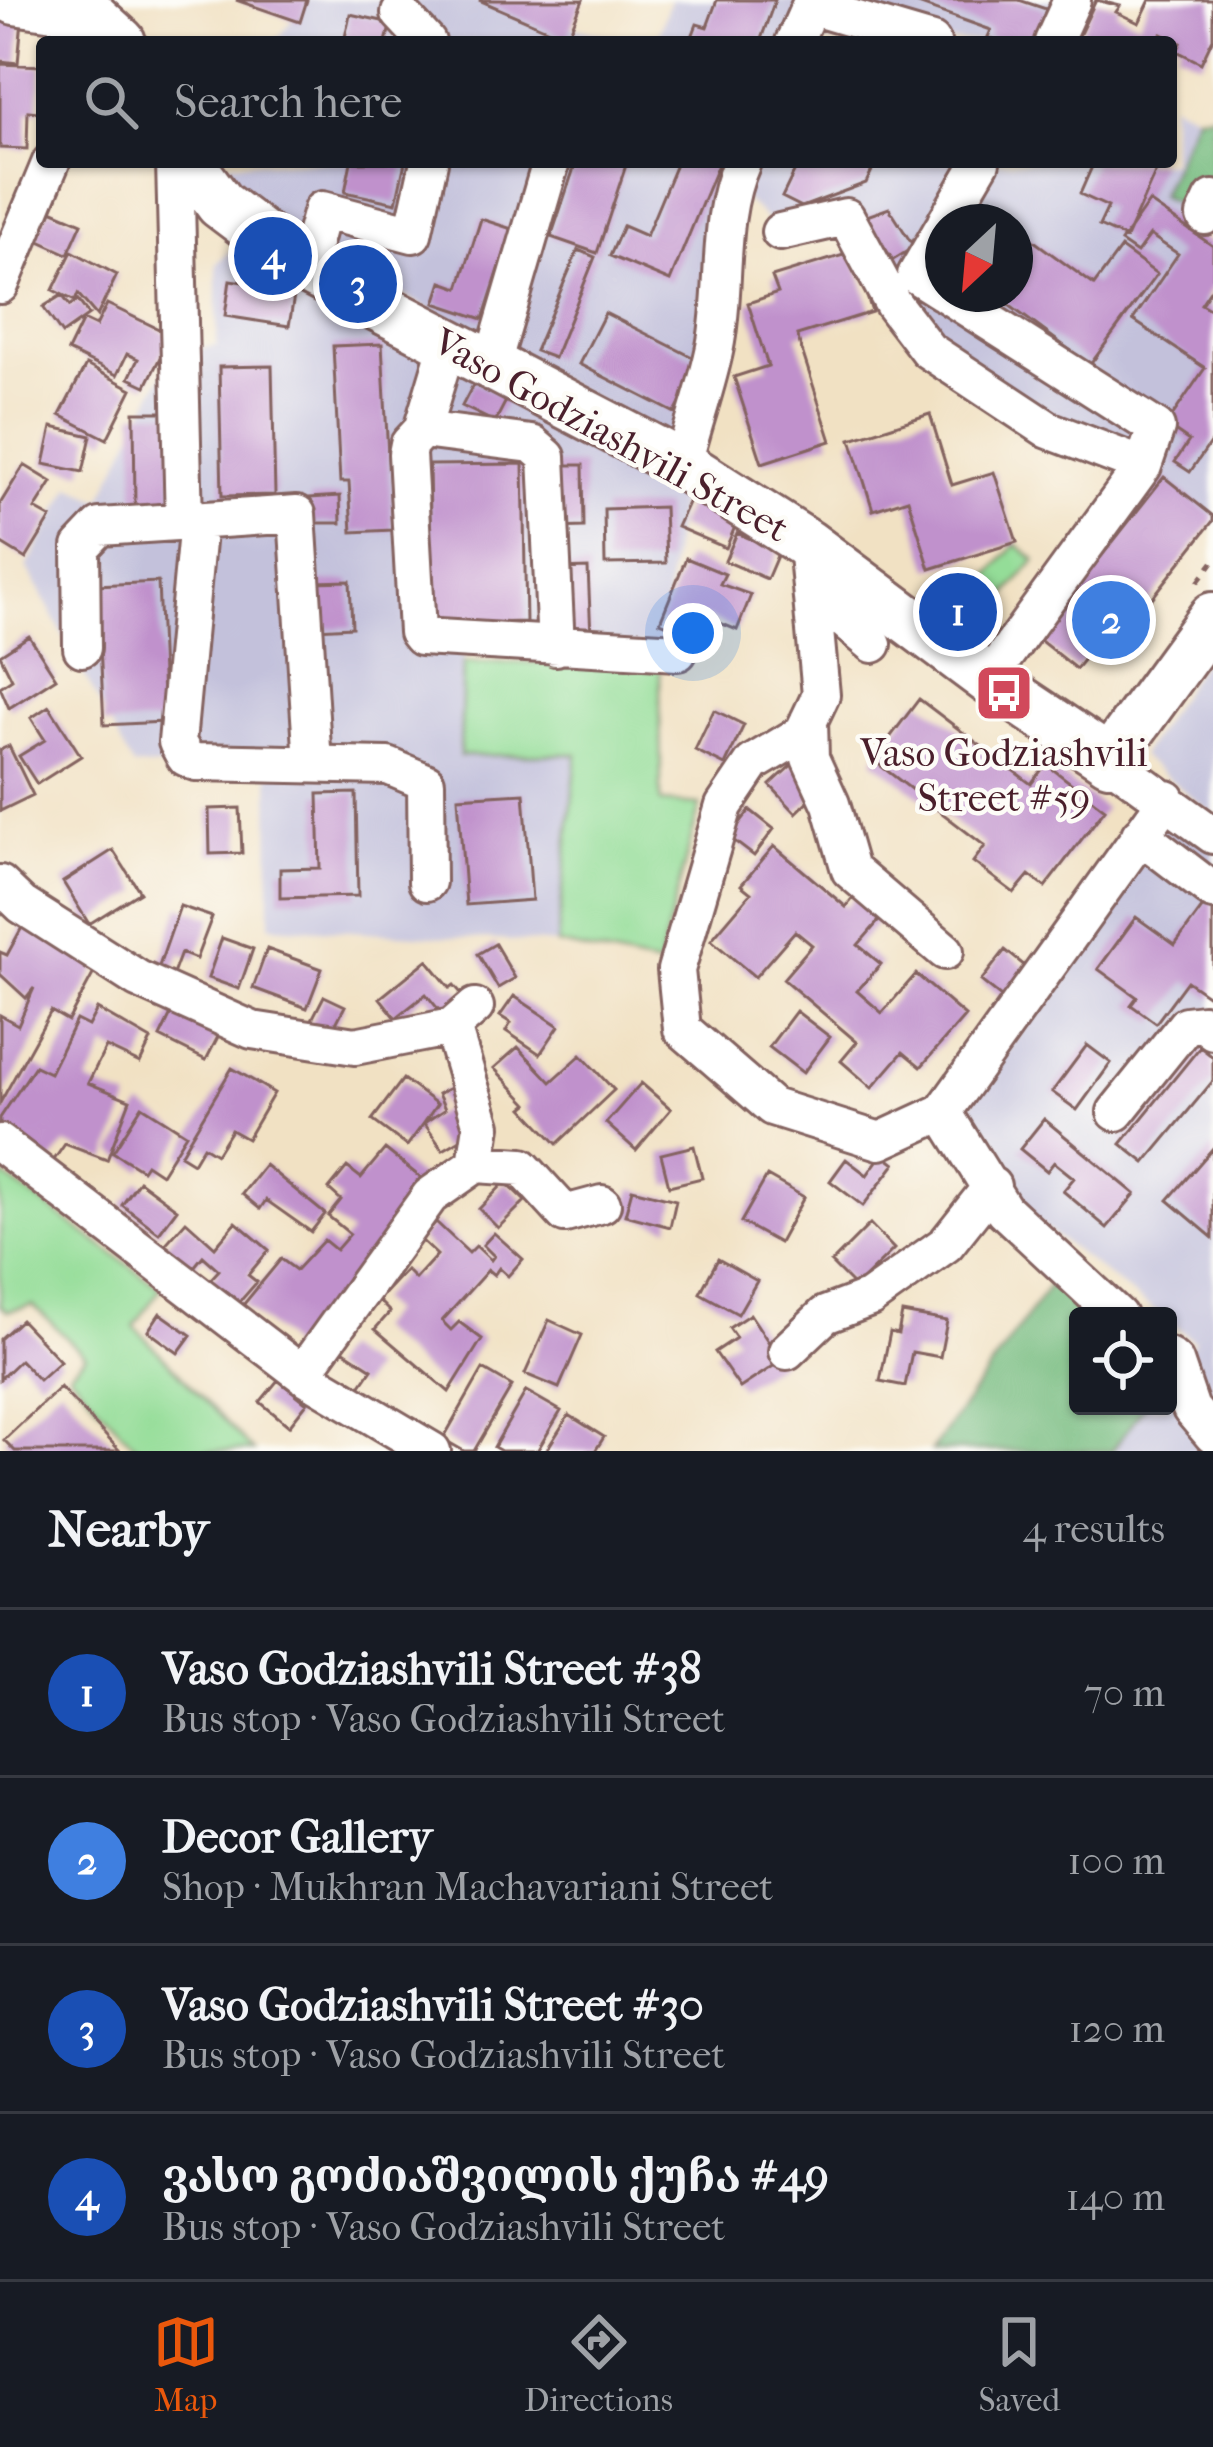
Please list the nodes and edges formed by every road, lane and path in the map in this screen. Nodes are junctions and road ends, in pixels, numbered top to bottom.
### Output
1 (15, 0) edge
2 (1072, 0) edge
3 (400, 13) dead end
4 (94, 24) edge
5 (421, 36) edge
6 (797, 36) edge
7 (912, 36) edge
8 (1056, 36) edge
9 (49, 168) edge
10 (176, 168) edge
11 (193, 168) edge
12 (428, 168) edge
13 (549, 168) edge
14 (739, 168) edge
15 (978, 168) edge
16 (957, 204) edge
17 (780, 232) dead end
18 (307, 269) junction
19 (0, 285) edge
20 (975, 312) edge
21 (448, 343) junction
22 (492, 364) junction
23 (422, 430) junction
24 (683, 465) junction
25 (1143, 466) junction
26 (191, 522) junction
27 (807, 544) junction
28 (812, 593) junction
29 (1213, 616) edge
30 (873, 644) dead end
31 (556, 647) junction
32 (82, 649) dead end
33 (678, 652) dead end
34 (988, 679) junction
35 (809, 720) junction
36 (1109, 760) junction
37 (313, 764) junction
38 (1166, 799) junction
39 (1140, 835) junction
40 (1213, 835) edge
41 (427, 882) dead end
42 (0, 884) edge
43 (1213, 891) edge
44 (945, 951) dead end
45 (1213, 1031) edge
46 (943, 1112) junction
47 (1117, 1112) dead end
48 (0, 1143) edge
49 (476, 1164) junction
50 (992, 1186) junction
51 (602, 1204) dead end
52 (1108, 1307) edge
53 (787, 1351) dead end
54 (1177, 1368) edge
55 (302, 1374) junction
56 (1213, 1435) edge
57 (432, 1451) edge

1 - 4 main road
2 - 8 street
3 - 5 street
6 - 7 street
9 - 19 street
10 - 26 street
11 - 18 main road, Vaso Godziashvili Street
12 - 18 street
13 - 22 street
14 - 24 street
15 - 16 street
17 - 25 street
18 - 21 main road, Vaso Godziashvili Street
20 - 25 street
21 - 22 main road, Vaso Godziashvili Street
21 - 23 street
22 - 24 main road, Vaso Godziashvili Street
23 - 31 street
23 - 31 street
24 - 27 main road, Vaso Godziashvili Street
25 - 34 street
26 - 32 street
26 - 37 street
26 - 37 street
27 - 28 street
27 - 34 main road, Vaso Godziashvili Street
28 - 30 street
28 - 35 street
29 - 36 main road
31 - 33 street
34 - 36 main road, Vaso Godziashvili Street
35 - 44 street
35 - 46 street
36 - 38 street, Vaso Godziashvili Street
37 - 41 street
38 - 39 street
38 - 40 street, Vaso Godziashvili Street
39 - 43 street
39 - 46 street
42 - 49 street
45 - 47 street
46 - 50 street
48 - 55 street
49 - 51 street
49 - 55 street
50 - 52 street
50 - 53 street
54 - 56 street
55 - 57 street

